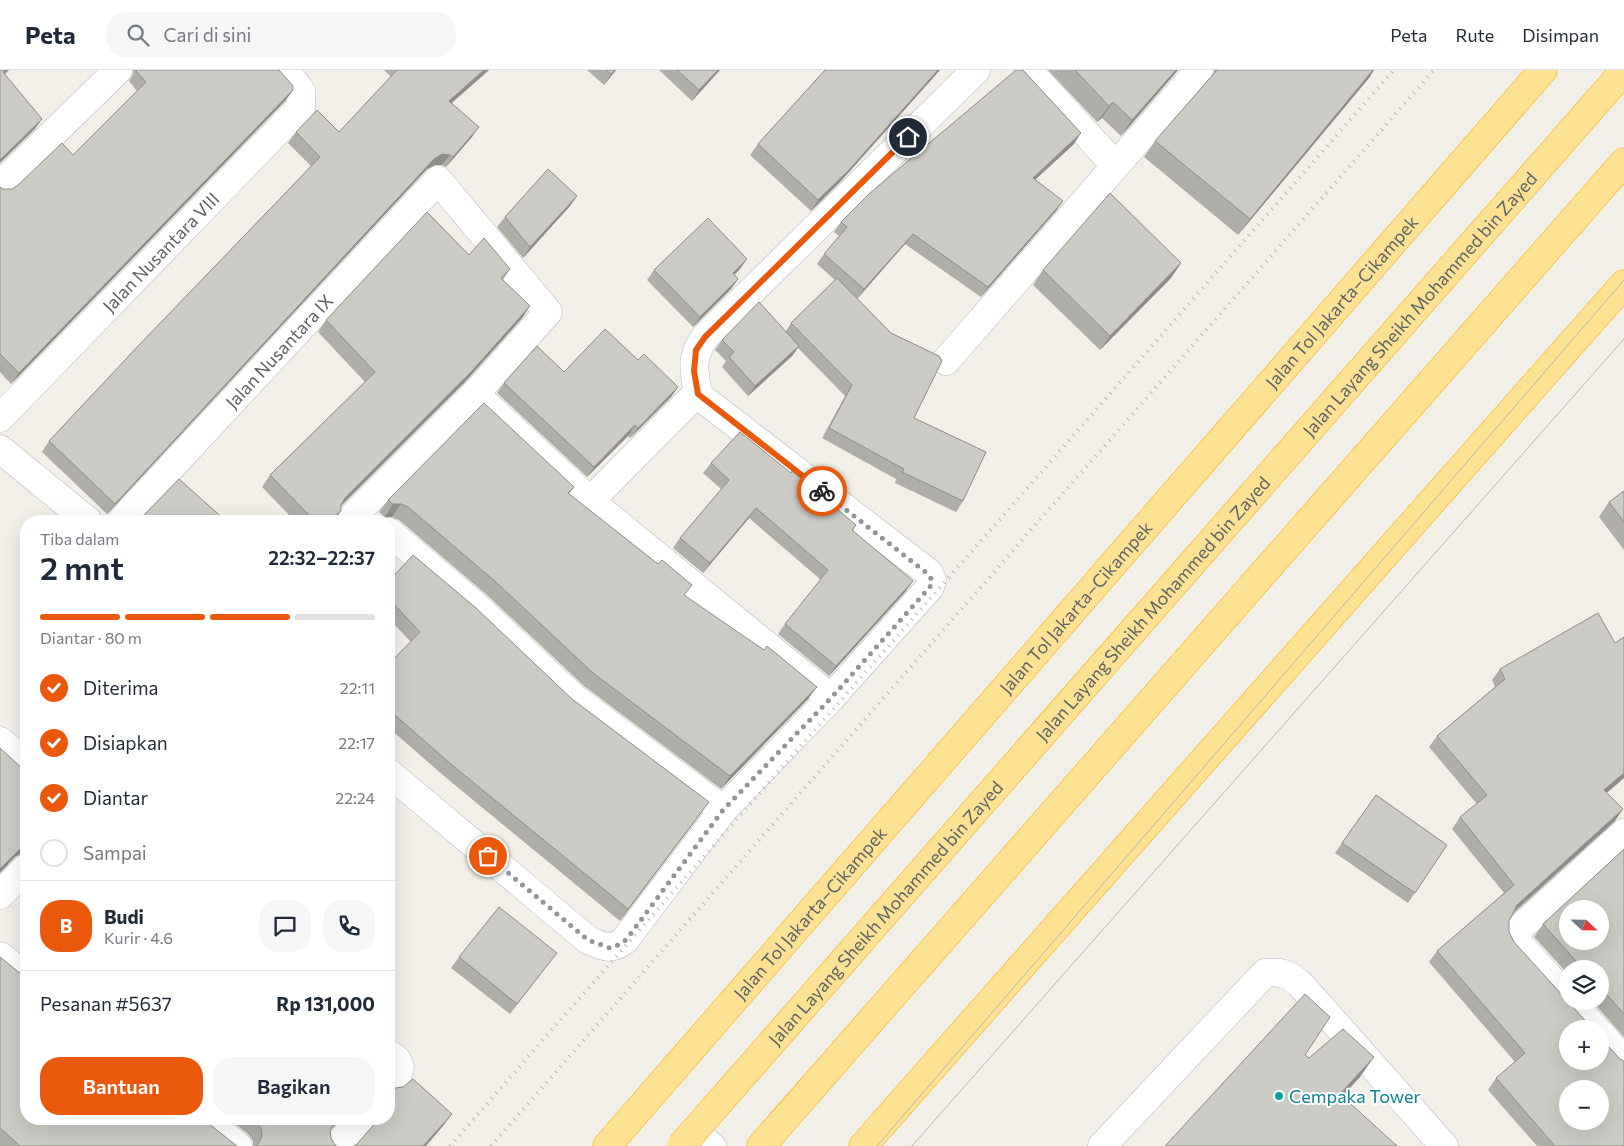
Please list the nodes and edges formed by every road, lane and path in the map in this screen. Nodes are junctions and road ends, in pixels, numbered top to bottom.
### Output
1 (118, 70) edge
2 (976, 70) edge
3 (1028, 70) edge
4 (1199, 70) edge
5 (1543, 70) edge
6 (1624, 71) edge
7 (290, 75) edge
8 (1624, 162) edge
9 (1115, 165) junction
10 (0, 185) edge
11 (1624, 284) edge
12 (946, 361) dead end
13 (476, 394) junction
14 (698, 394) junction
15 (0, 418) edge
16 (0, 449) edge
17 (590, 501) junction
18 (81, 515) edge
19 (127, 515) edge
20 (363, 515) edge
21 (395, 537) edge
22 (831, 698) junction
23 (0, 741) edge
24 (20, 758) edge
25 (395, 778) edge
26 (723, 810) junction
27 (1624, 833) edge
28 (20, 874) edge
29 (0, 895) edge
30 (0, 956) edge
31 (20, 972) edge
32 (1559, 988) edge
33 (1579, 1010) edge
34 (1588, 1020) edge
35 (1609, 1043) edge
36 (1624, 1060) edge
37 (212, 1125) edge
38 (355, 1125) edge
39 (698, 1140) edge
40 (238, 1146) edge
41 (337, 1146) edge
42 (607, 1146) edge
43 (761, 1146) edge
44 (864, 1146) edge
45 (1102, 1146) edge
46 (1444, 1146) edge

1 - 10 street
2 - 14 street
3 - 9 street
4 - 9 street
5 - 42 highway, Jalan Tol Jakarta–Cikampek
6 - 39 highway, Jalan Layang Sheikh Mohammed bin Zayed, bridge
7 - 15 street, Jalan Nusantara VIII
8 - 43 highway
9 - 12 street
11 - 44 highway
13 - 17 street
13 - 19 street, Jalan Nusantara IX
13 - 20 street
14 - 17 street
14 - 22 street
16 - 18 street
17 - 22 street
21 - 26 street
22 - 26 street
23 - 24 street
25 - 26 street
27 - 32 street
28 - 29 street
30 - 31 street
33 - 34 street
35 - 36 street
37 - 40 street
38 - 41 street
45 - 46 street

